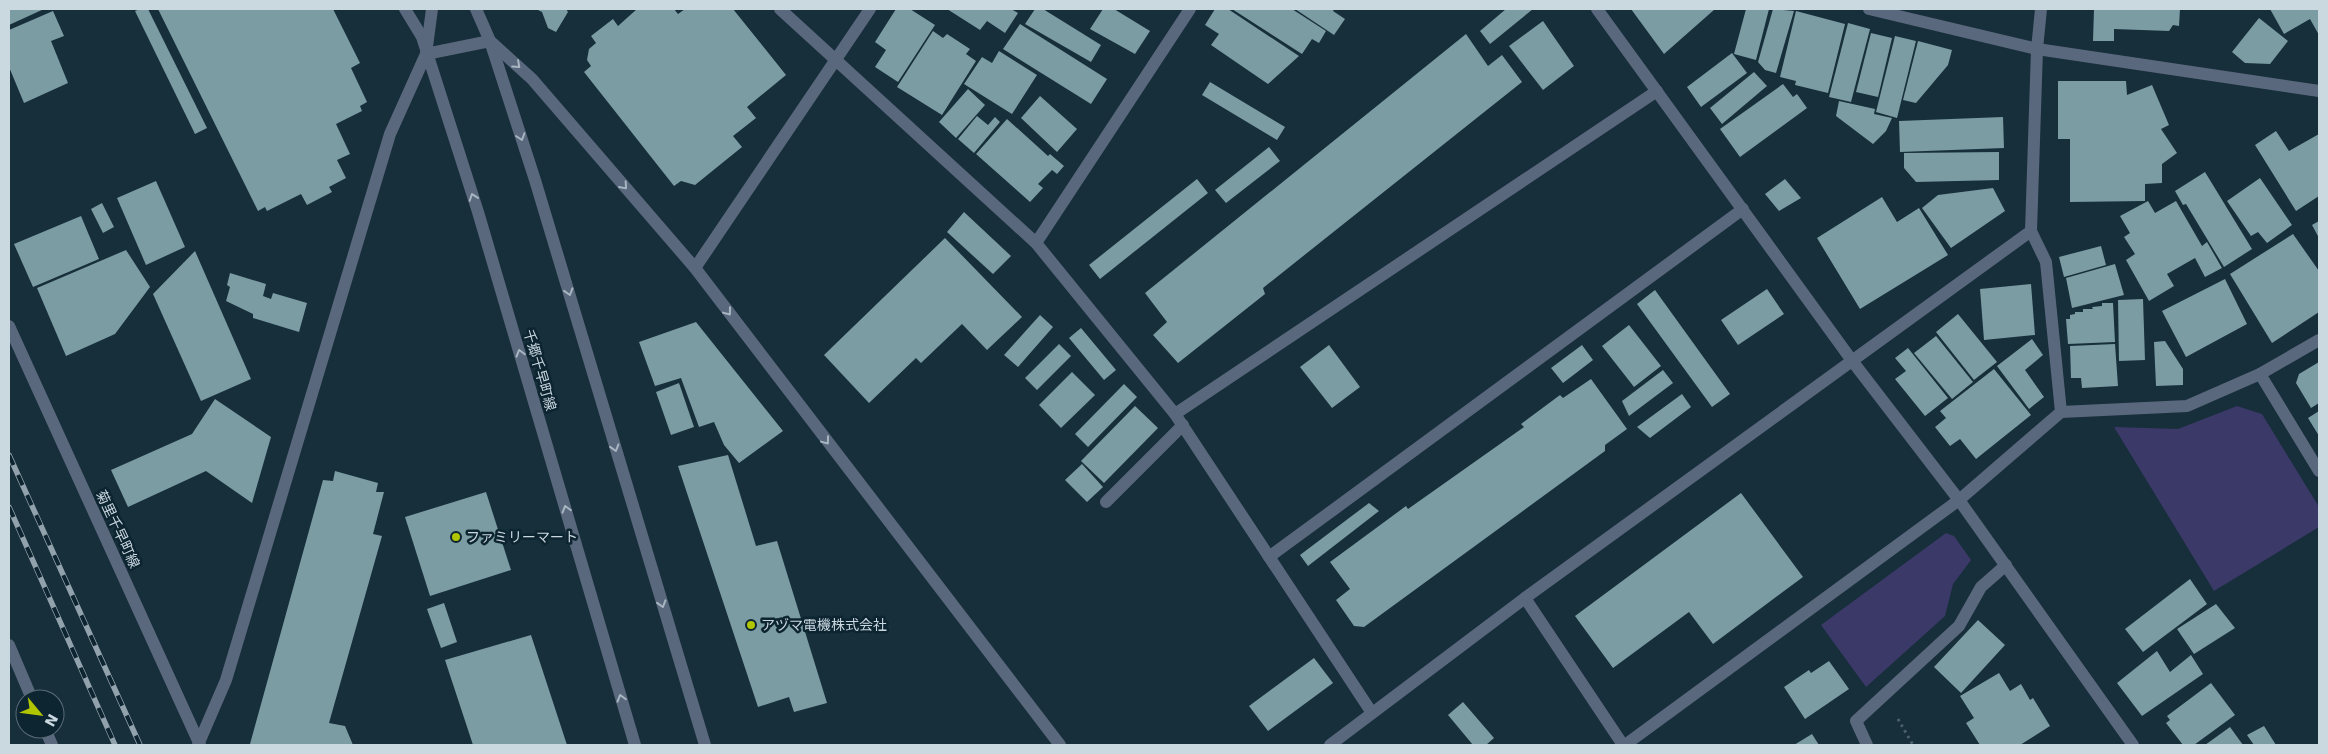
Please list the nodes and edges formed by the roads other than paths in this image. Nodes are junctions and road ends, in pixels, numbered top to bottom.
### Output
1 (406, 9) edge
2 (432, 9) edge
3 (476, 9) edge
4 (780, 9) edge
5 (870, 9) edge
6 (1190, 9) edge
7 (1597, 9) edge
8 (1869, 9) edge
9 (2041, 9) edge
10 (490, 41) junction
11 (2037, 50) junction
12 (426, 54) junction
13 (836, 61) junction
14 (1657, 91) junction
15 (2319, 91) edge
16 (1743, 209) junction
17 (2032, 231) junction
18 (1036, 243) junction
19 (695, 268) junction
20 (9, 326) edge
21 (2319, 340) edge
22 (1853, 362) junction
23 (2260, 374) junction
24 (2061, 412) junction
25 (1175, 414) junction
26 (1183, 425) junction
27 (2319, 471) edge
28 (1959, 500) junction
29 (1106, 502) dead end
30 (1269, 557) junction
31 (2006, 565) junction
32 (1525, 598) junction
33 (9, 645) edge
34 (28, 689) edge
35 (1372, 713) junction
36 (199, 744) edge
37 (635, 745) edge
38 (705, 745) edge
39 (1060, 745) edge
40 (1330, 745) edge
41 (1624, 745) edge
42 (1867, 745) edge
43 (2133, 745) edge

1 - 12 street, 千郷千早町線
2 - 12 street
3 - 10 street
4 - 13 street
5 - 13 street
6 - 18 street
7 - 14 street
8 - 11 street
9 - 11 street
10 - 12 street
10 -> 19 street
10 -> 38 street
11 - 15 street
11 - 17 street
12 - 36 street
37 -> 12 street, 千郷千早町線
13 - 18 street
13 - 19 street
14 - 16 street
14 - 25 street
16 - 22 street
16 - 30 street
17 - 22 street
17 - 24 street
18 - 25 street
19 -> 39 street
20 - 36 street, 菊里千早町線
21 - 23 street
22 - 28 street
22 - 32 street
23 - 24 street
23 - 27 street
24 - 28 street
25 - 26 street
26 - 29 street
26 - 30 street
28 - 31 street
28 - 41 street
30 - 35 street
31 - 42 street
31 - 43 street
32 - 35 street
32 - 41 street
33 - 34 street
35 - 40 street

